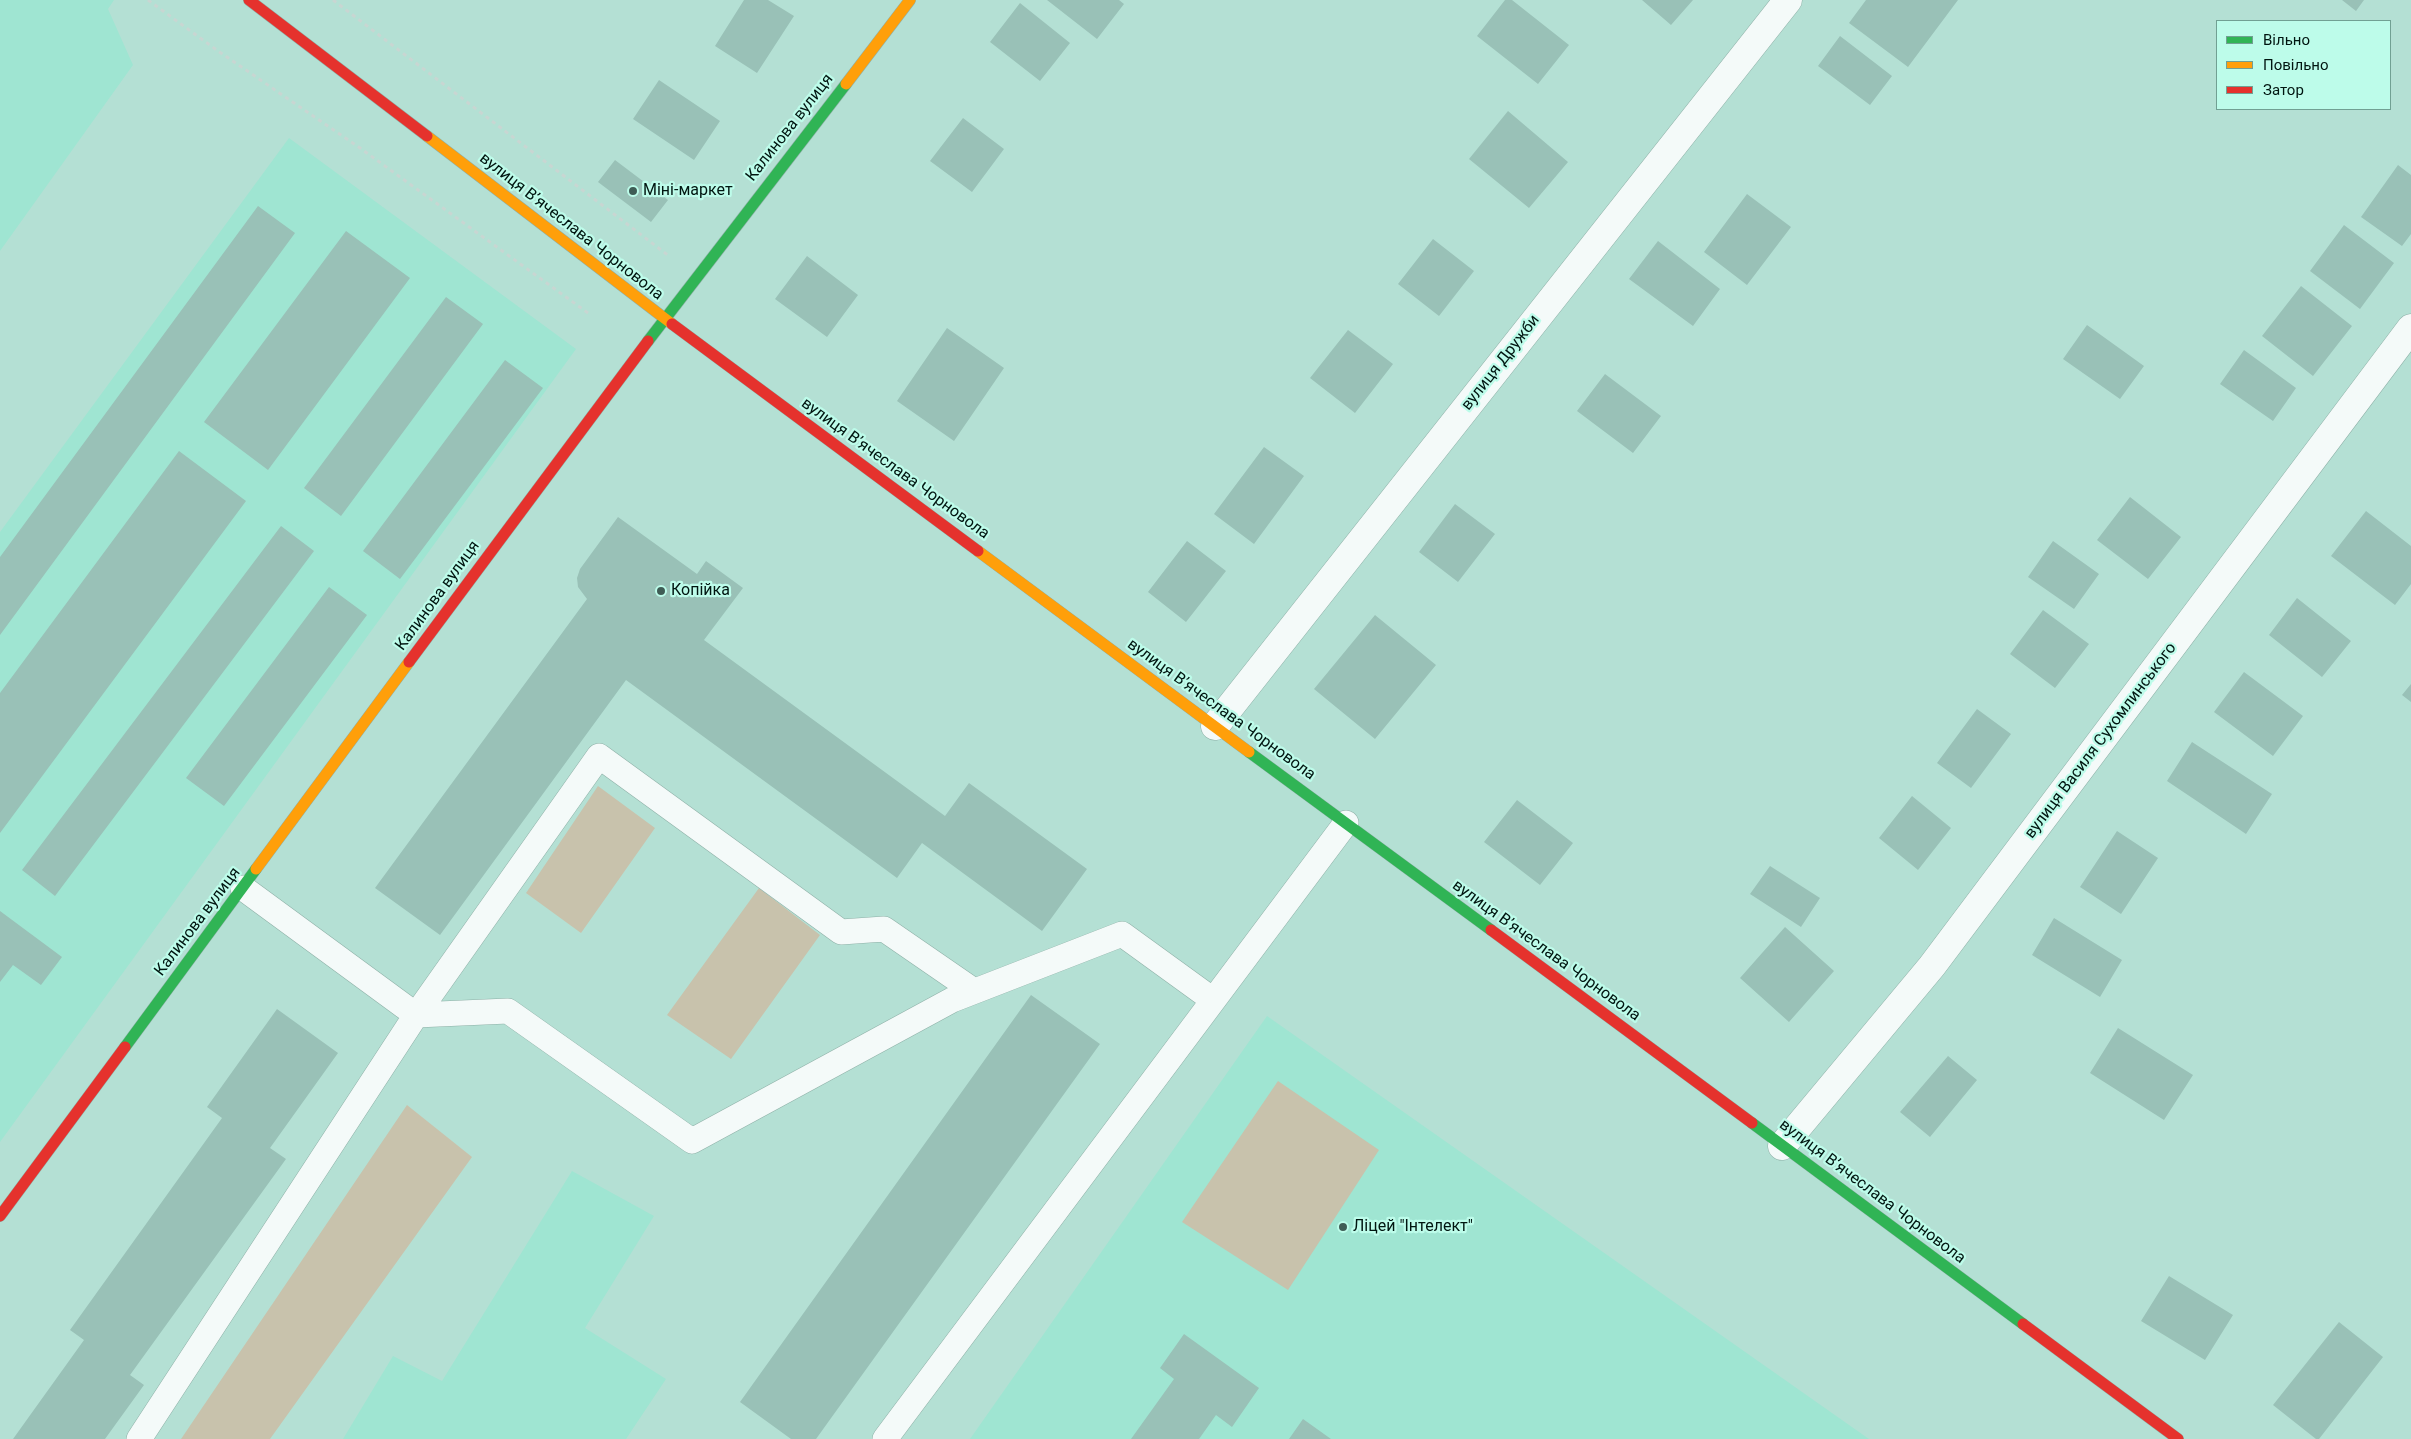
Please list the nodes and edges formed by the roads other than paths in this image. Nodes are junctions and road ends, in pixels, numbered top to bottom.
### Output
1 (249, 0) edge
2 (910, 0) edge
3 (1788, 0) edge
4 (664, 319) junction
5 (2411, 328) edge
6 (1215, 726) junction
7 (1346, 823) junction
8 (243, 888) junction
9 (974, 991) junction
10 (1213, 1000) junction
11 (416, 1015) junction
12 (1782, 1146) junction
13 (0, 1216) edge
14 (140, 1439) edge
15 (885, 1439) edge
16 (2178, 1439) edge

1 - 4 street, вулиця Вʼячеслава Чорновола
2 - 4 street, Калинова вулиця
3 - 6 street, вулиця Дружби
4 - 6 street, вулиця Вʼячеслава Чорновола
4 - 8 street, Калинова вулиця
5 - 12 street, вулиця Василя Сухомлинського
6 - 7 street, вулиця Вʼячеслава Чорновола
7 - 10 lane
7 - 12 street, вулиця Вʼячеслава Чорновола
8 - 11 lane
8 - 13 street, Калинова вулиця
9 - 10 lane
9 - 11 lane
9 - 11 lane
10 - 15 lane
11 - 14 lane
12 - 16 street, вулиця Вʼячеслава Чорновола

